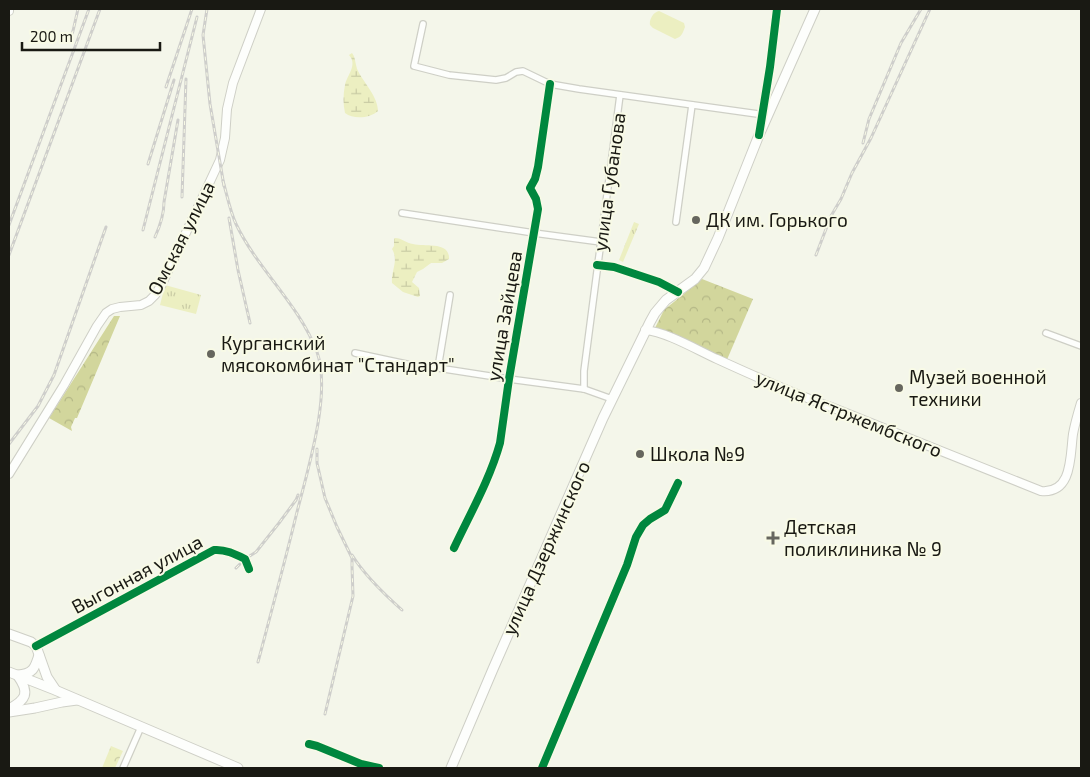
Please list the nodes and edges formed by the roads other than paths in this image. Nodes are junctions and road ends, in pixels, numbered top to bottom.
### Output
1 (262, 9) edge
2 (777, 9) edge
3 (815, 9) edge
4 (423, 24) dead end
5 (550, 84) junction
6 (620, 95) junction
7 (692, 105) junction
8 (765, 115) junction
9 (402, 213) dead end
10 (676, 222) dead end
11 (534, 234) junction
12 (602, 242) junction
13 (597, 265) junction
14 (678, 292) junction
15 (450, 295) dead end
16 (645, 330) junction
17 (1046, 333) dead end
18 (1081, 346) edge
19 (355, 353) dead end
20 (438, 368) junction
21 (509, 379) junction
22 (584, 389) junction
23 (612, 399) junction
24 (1081, 403) edge
25 (9, 474) edge
26 (678, 483) dead end
27 (454, 548) dead end
28 (249, 569) dead end
29 (9, 634) edge
30 (38, 650) junction
31 (9, 672) edge
32 (18, 676) junction
33 (55, 690) junction
34 (78, 700) junction
35 (9, 711) edge
36 (142, 727) junction
37 (309, 744) dead end
38 (123, 768) edge
39 (238, 768) edge
40 (378, 768) edge
41 (451, 768) edge
42 (542, 768) edge

1 - 25 main road, Омская улица
2 - 8 main road
3 - 8 main road, улица Дзержинского
4 - 5 street
5 - 6 street
5 - 11 street, улица Зайцева
6 - 7 street
6 - 12 street, улица Губанова
7 - 8 street
7 - 10 street
8 - 14 main road, улица Дзержинского
9 - 11 street
11 - 12 street
11 - 21 street, улица Зайцева
12 - 13 street, улица Губанова
13 - 14 street
13 - 22 street, улица Губанова
14 - 16 main road, улица Дзержинского
15 - 20 street
16 - 23 main road, улица Дзержинского
16 - 24 main road, улица Ястржембского
17 - 18 street
19 - 20 street
20 - 21 street
21 - 22 street
21 - 27 street, улица Зайцева
22 - 23 street
23 - 41 main road, улица Дзержинского
26 - 42 street
28 - 30 street, Выгонная улица
29 - 30 main road
30 - 32 main road
30 - 33 main road
31 - 32 main road
32 - 33 main road
32 - 35 main road
33 - 34 main road
34 - 35 main road
34 - 36 main road
36 - 38 street
36 - 39 main road
37 - 40 street

